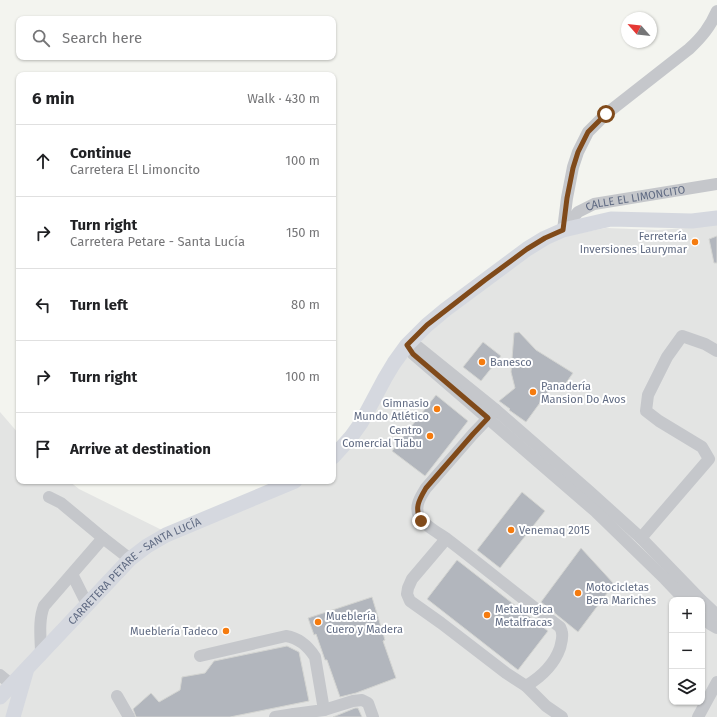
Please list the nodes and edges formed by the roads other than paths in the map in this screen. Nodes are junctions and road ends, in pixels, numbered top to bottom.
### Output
1 (717, 11) edge
2 (717, 184) edge
3 (717, 218) edge
4 (563, 230) junction
5 (407, 345) junction
6 (717, 351) edge
7 (492, 414) junction
8 (336, 454) edge
9 (288, 484) edge
10 (49, 497) dead end
11 (103, 538) junction
12 (641, 538) junction
13 (446, 539) junction
14 (130, 559) junction
15 (72, 574) junction
16 (682, 597) edge
17 (699, 597) edge
18 (705, 603) edge
19 (87, 604) junction
20 (717, 615) edge
21 (705, 620) edge
22 (717, 628) edge
23 (41, 655) junction
24 (200, 656) dead end
25 (26, 671) junction
26 (0, 675) edge
27 (717, 682) edge
28 (12, 685) junction
29 (526, 686) junction
30 (117, 696) dead end
31 (0, 697) edge
32 (324, 710) junction
33 (294, 716) edge
34 (13, 717) edge
35 (129, 717) edge
36 (275, 717) edge
37 (373, 717) edge
38 (562, 717) edge
39 (698, 717) edge

1 - 4 street
2 - 4 street, CALLE EL LIMONCITO
3 - 4 main road
4 - 5 main road
5 - 7 street
5 - 8 main road
6 - 12 street
7 - 12 street
7 - 13 street
7 - 16 street
9 - 14 main road, CARRETERA PETARE - SANTA LUCÍA
10 - 11 street
11 - 14 street
11 - 15 street
12 - 17 street
13 - 29 street
13 - 29 street
14 - 19 main road, CARRETERA PETARE - SANTA LUCÍA
15 - 19 street
15 - 23 street
18 - 20 street
19 - 23 main road, CARRETERA PETARE - SANTA LUCÍA
21 - 22 street
23 - 25 main road, CARRETERA PETARE - SANTA LUCÍA
24 - 32 street
25 - 28 main road, CARRETERA PETARE - SANTA LUCÍA
25 - 34 main road
26 - 28 street
27 - 39 street
28 - 31 main road, CARRETERA PETARE - SANTA LUCÍA
29 - 38 street
30 - 35 street
32 - 33 street
32 - 37 street
33 - 36 street

